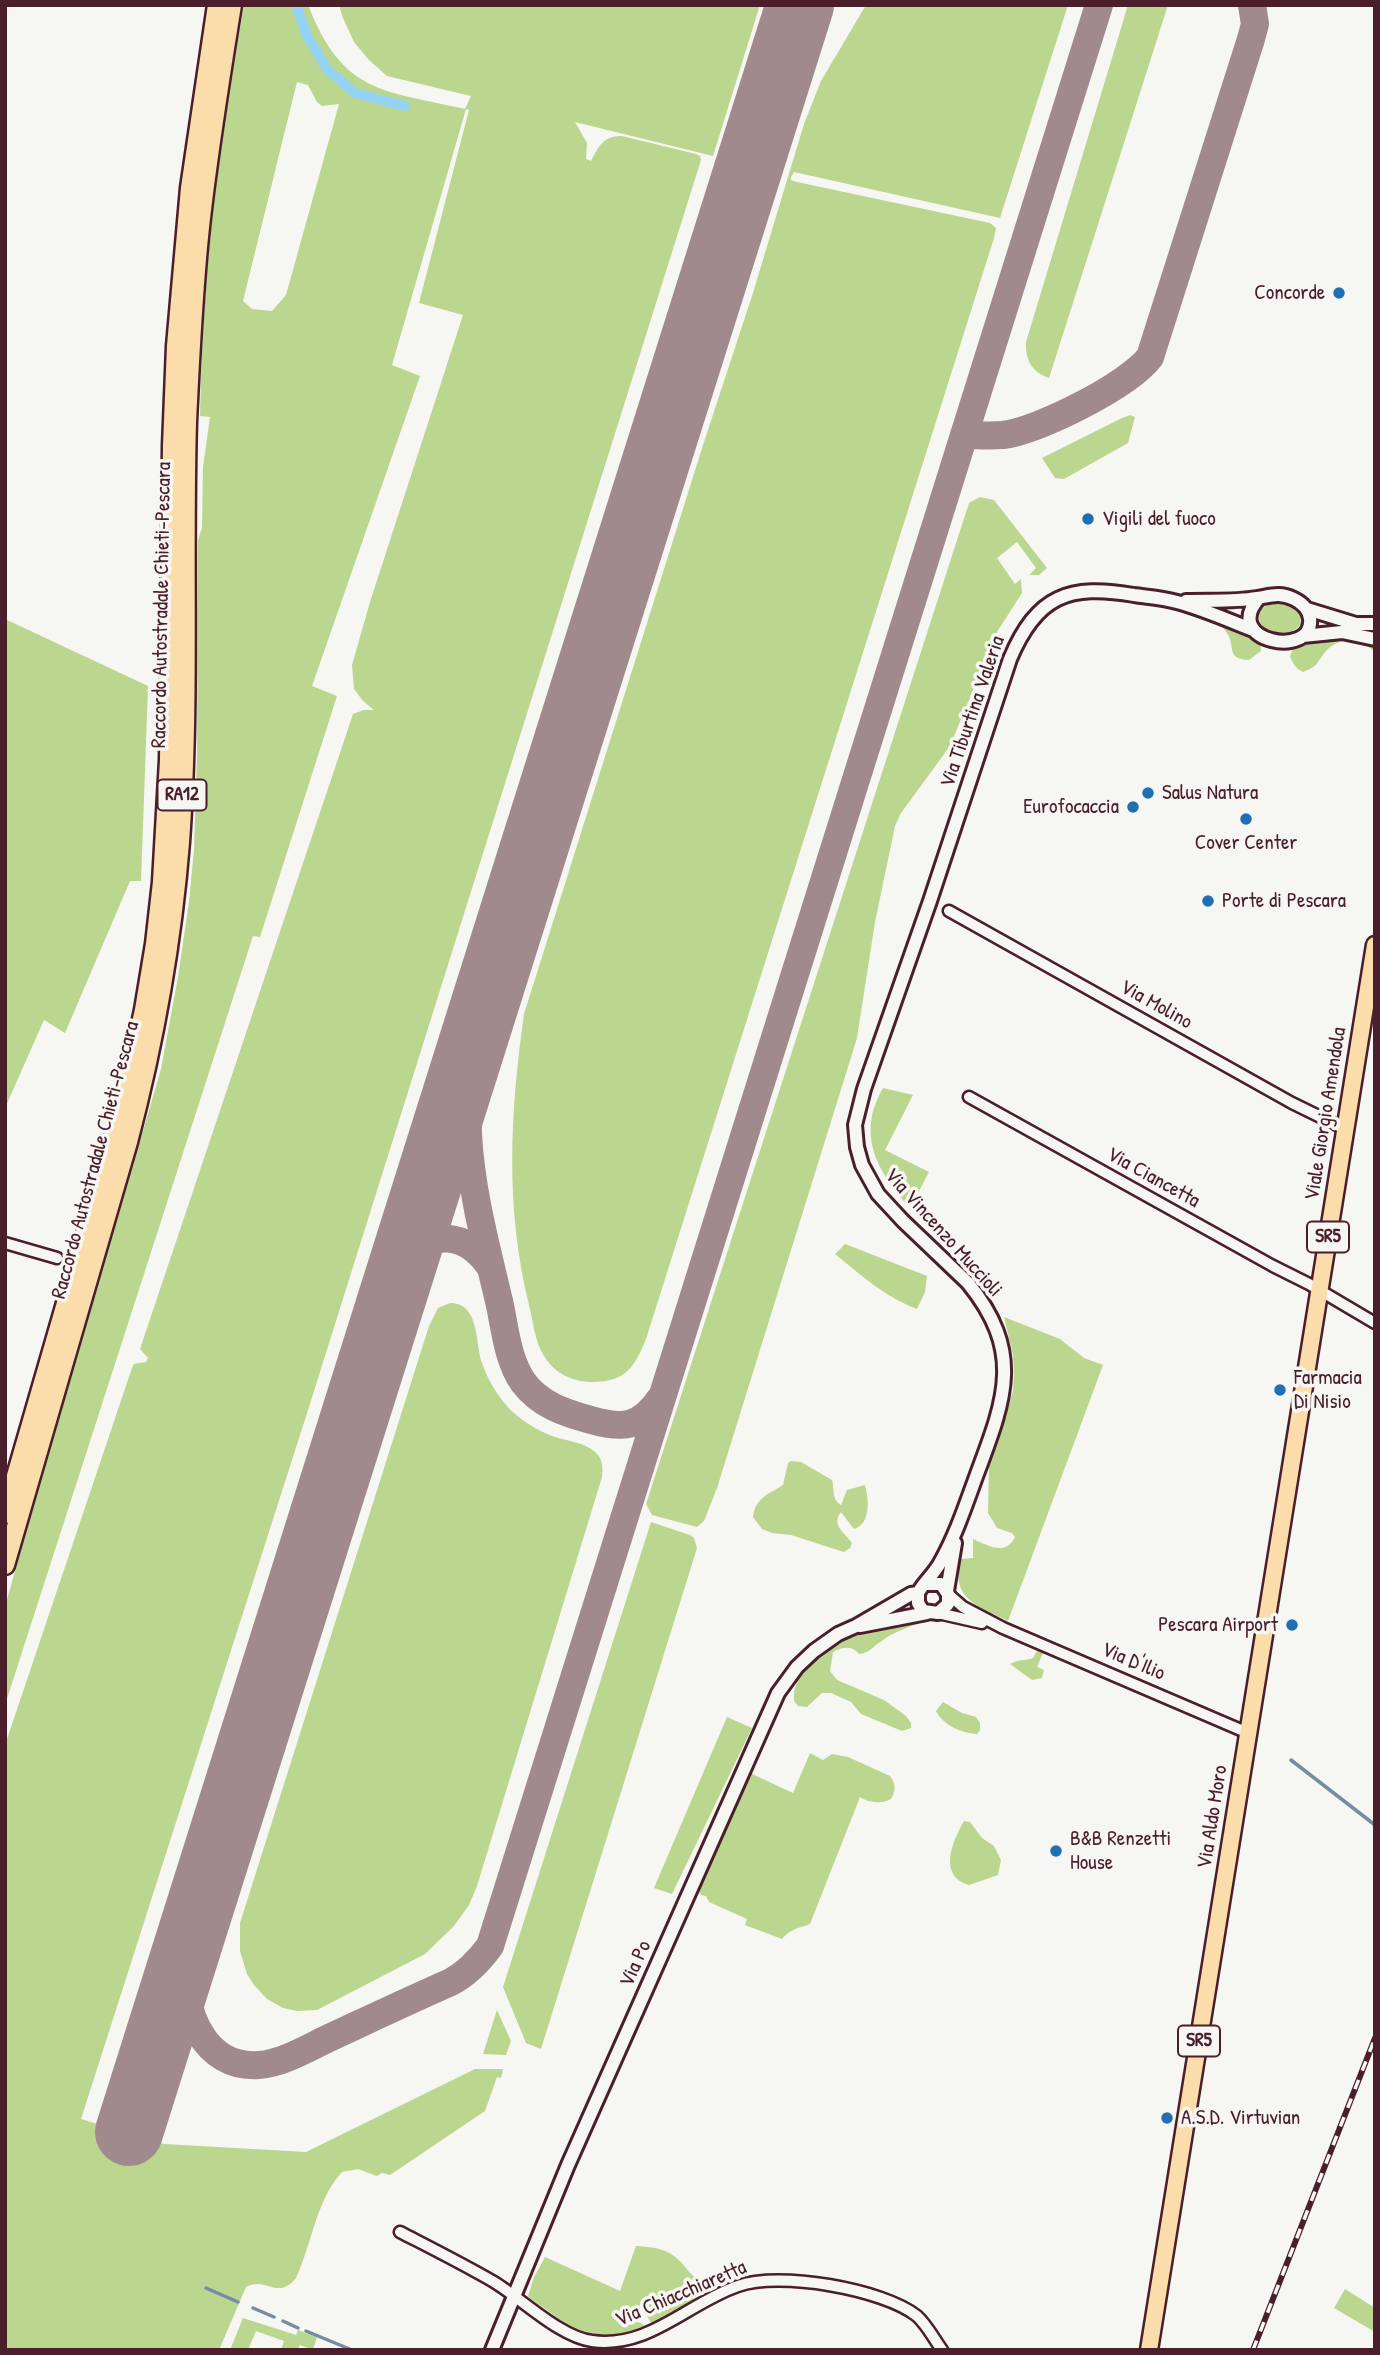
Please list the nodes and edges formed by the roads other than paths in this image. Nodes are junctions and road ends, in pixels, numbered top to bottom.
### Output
1 (218, 5) edge
2 (232, 5) edge
3 (1259, 598) junction
4 (1175, 601) junction
5 (1307, 609) junction
6 (1375, 624) edge
7 (1253, 630) junction
8 (1303, 636) junction
9 (1375, 639) edge
10 (934, 886) joint
11 (949, 911) dead end
12 (1375, 945) edge
13 (969, 1097) dead end
14 (1345, 1129) junction
15 (5, 1243) edge
16 (57, 1258) dead end
17 (1319, 1290) junction
18 (1375, 1323) edge
19 (5, 1514) edge
20 (958, 1526) junction
21 (5, 1565) edge
22 (922, 1588) junction
23 (948, 1592) junction
24 (932, 1613) junction
25 (856, 1626) junction
26 (1003, 1628) junction
27 (1248, 1733) junction
28 (400, 2232) dead end
29 (515, 2295) junction
30 (492, 2350) edge
31 (942, 2350) edge
32 (1149, 2350) edge

1 - 19 highway, Raccordo Autostradale Chieti-Pescara / RA12
2 - 21 highway, Raccordo Autostradale Chieti-Pescara / RA12
3 - 4 street, Via Tiburtina Valeria
3 - 5 street
3 - 7 street
4 - 7 street, Via Tiburtina Valeria
4 - 10 street, Via Tiburtina Valeria
5 - 6 street
5 - 8 street
7 - 8 street
8 - 9 street
10 - 20 street, Via Vincenzo Muccioli
11 - 14 street, Via Molino
12 - 14 main road, Viale Giorgio Amendola / SR5
13 - 17 street, Via Ciancetta
14 - 17 main road, Viale Giorgio Amendola / SR5
15 - 16 street
17 - 18 street, Via Ciancetta
17 - 27 main road, Via Aldo Moro / SR5
20 - 22 street, Via Vincenzo Muccioli
20 - 23 street, Via Vincenzo Muccioli
22 - 23 street
22 - 24 street
22 - 25 street, Via Po
23 - 24 street
23 - 26 street, Via D'Ilio
24 - 25 street, Via Po
24 - 26 street, Via D'Ilio
25 - 29 street, Via Po
26 - 27 street, Via D'Ilio
27 - 32 main road, Via Aldo Moro / SR5
28 - 29 street, Via Chiacchiaretta
29 - 30 street, Via Po
29 - 31 street, Via Chiacchiaretta

